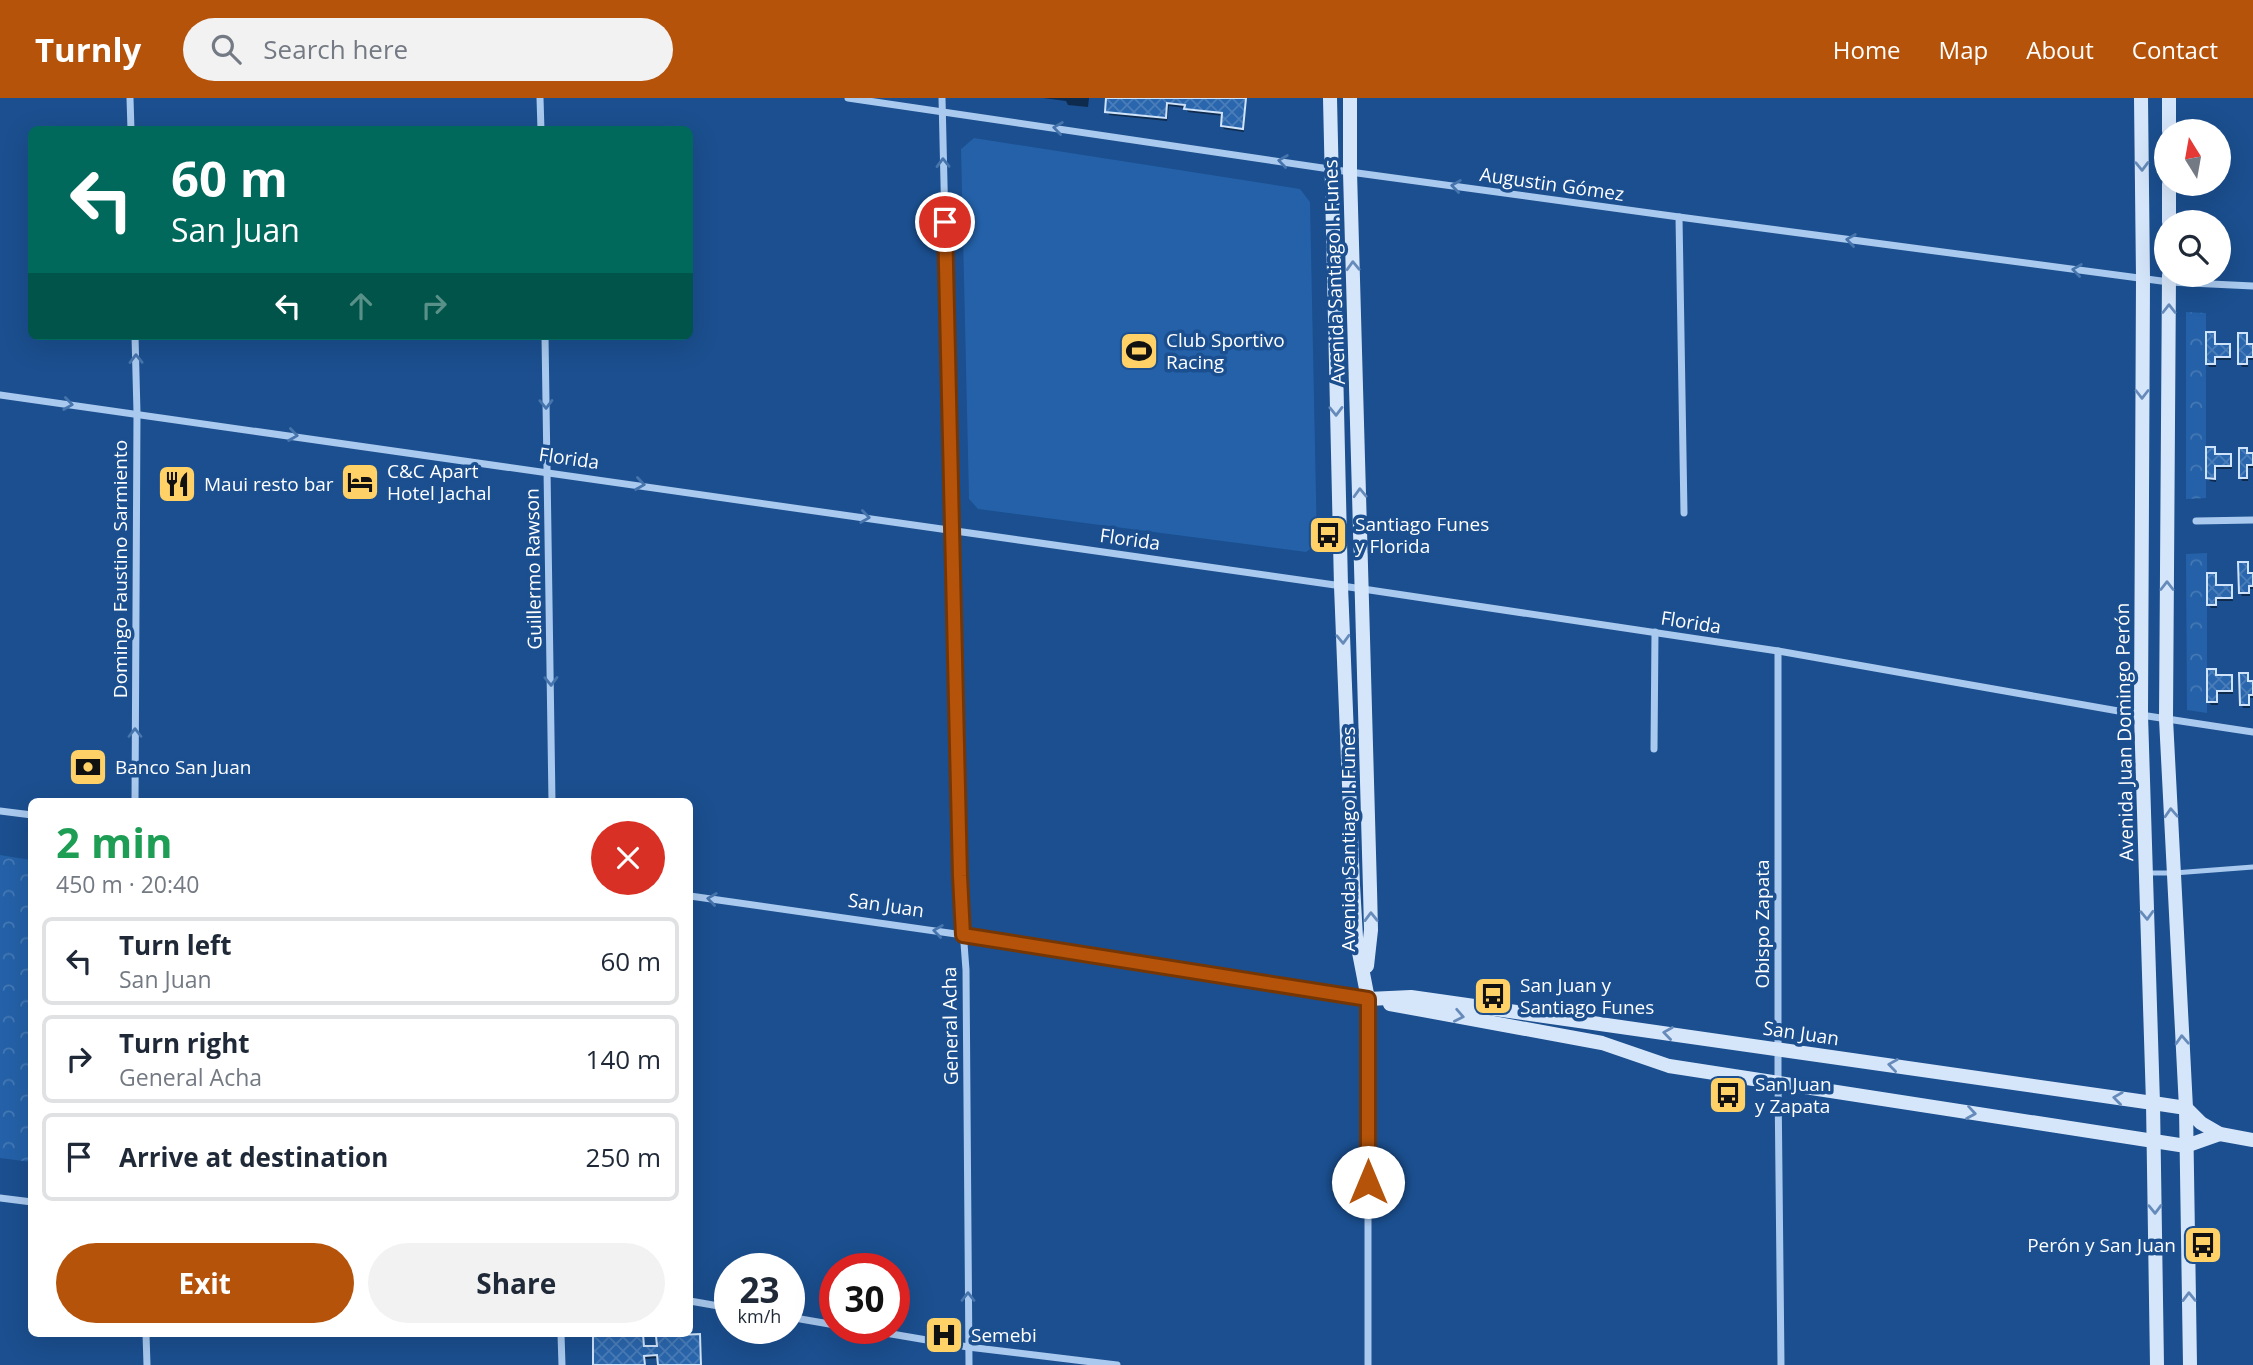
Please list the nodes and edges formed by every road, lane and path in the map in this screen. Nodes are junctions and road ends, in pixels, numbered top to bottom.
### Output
1 (130, 98) edge
2 (540, 98) edge
3 (848, 98) edge
4 (942, 98) edge
5 (1329, 98) edge
6 (1350, 98) edge
7 (2141, 98) edge
8 (2169, 98) edge
9 (942, 111) junction
10 (2169, 119) edge
11 (131, 126) edge
12 (541, 126) edge
13 (1331, 168) junction
14 (1350, 172) junction
15 (1679, 217) junction
16 (2143, 278) junction
17 (2154, 278) edge
18 (2231, 284) edge
19 (2253, 286) edge
20 (2169, 287) edge
21 (135, 340) edge
22 (545, 340) edge
23 (0, 395) edge
24 (137, 413) junction
25 (548, 471) junction
26 (1684, 513) dead end
27 (2253, 520) edge
28 (2196, 521) dead end
29 (952, 529) junction
30 (1341, 586) junction
31 (1363, 589) junction
32 (1655, 632) junction
33 (1777, 651) junction
34 (2141, 715) junction
35 (2166, 719) junction
36 (2253, 732) edge
37 (1654, 749) dead end
38 (135, 798) edge
39 (552, 798) edge
40 (0, 811) edge
41 (28, 814) edge
42 (2253, 867) edge
43 (2146, 873) junction
44 (2174, 873) junction
45 (693, 896) edge
46 (963, 935) junction
47 (1367, 992) junction
48 (1778, 1049) junction
49 (1778, 1082) junction
50 (2153, 1102) junction
51 (2186, 1108) junction
52 (2220, 1134) junction
53 (2253, 1140) edge
54 (2153, 1141) junction
55 (2186, 1146) junction
56 (0, 1198) edge
57 (28, 1202) edge
58 (693, 1302) edge
59 (714, 1305) edge
60 (146, 1337) edge
61 (562, 1337) edge
62 (910, 1337) edge
63 (968, 1347) junction
64 (147, 1365) edge
65 (562, 1365) edge
66 (968, 1365) edge
67 (1117, 1365) edge
68 (1368, 1365) edge
69 (1781, 1365) edge
70 (2157, 1365) edge
71 (2190, 1365) edge

1 - 11 street
2 - 12 street
3 - 9 street, Augustin Gómez
4 - 9 street, General Acha
5 - 13 main road, Avenida Santiago I. Funes
6 - 14 main road, Avenida Santiago I. Funes
7 -> 16 main road, Avenida Juan Domingo Perón
8 - 10 main road
13 -> 9 street, Augustin Gómez
29 -> 9 street, General Acha
13 - 14 street, Augustin Gómez
13 -> 30 main road, Avenida Santiago I. Funes
15 -> 14 street, Augustin Gómez
31 -> 14 main road, Avenida Santiago I. Funes
16 -> 15 street, Augustin Gómez
15 - 26 street
16 - 17 street, Augustin Gómez
16 -> 34 main road, Avenida Juan Domingo Perón
18 - 19 street, Augustin Gómez
35 -> 20 main road
24 -> 21 street, Domingo Faustino Sarmiento
22 -> 25 street, Guillermo Rawson
23 -> 24 street, Florida
24 -> 25 street, Florida
38 -> 24 street, Domingo Faustino Sarmiento
25 -> 29 street, Florida
25 -> 39 street, Guillermo Rawson
27 - 28 street
29 - 30 street, Florida
29 - 46 street, General Acha
30 - 31 street, Florida
30 -> 47 main road, Avenida Santiago I. Funes
31 - 32 street, Florida
47 -> 31 main road, Avenida Santiago I. Funes
32 - 33 street, Florida
32 - 37 street
33 - 34 street, Florida
33 - 48 street, Obispo Zapata
34 - 35 street, Florida
34 - 43 main road, Avenida Juan Domingo Perón
35 - 36 street, Florida
44 -> 35 main road
40 - 41 street
42 - 44 lane
43 - 44 lane
43 -> 50 main road, Avenida Juan Domingo Perón
51 -> 44 main road
46 -> 45 street, San Juan
46 - 47 street, San Juan
63 -> 46 street, General Acha
48 -> 47 main road, San Juan
47 -> 49 main road, San Juan
47 - 68 street
48 - 49 street, Obispo Zapata
50 -> 48 main road, San Juan
49 -> 54 main road, San Juan
49 - 69 street, Obispo Zapata
50 - 51 main road, San Juan
50 - 54 main road, Avenida Juan Domingo Perón
51 - 52 main road, San Juan
51 - 55 main road
52 - 53 main road, San Juan
52 - 55 main road, San Juan
54 - 55 main road, San Juan
54 -> 70 main road, Avenida Juan Domingo Perón
71 -> 55 main road
56 - 57 street
58 - 59 street
60 - 64 street
61 - 65 street
62 - 63 street
63 - 66 street, General Acha
63 - 67 street

